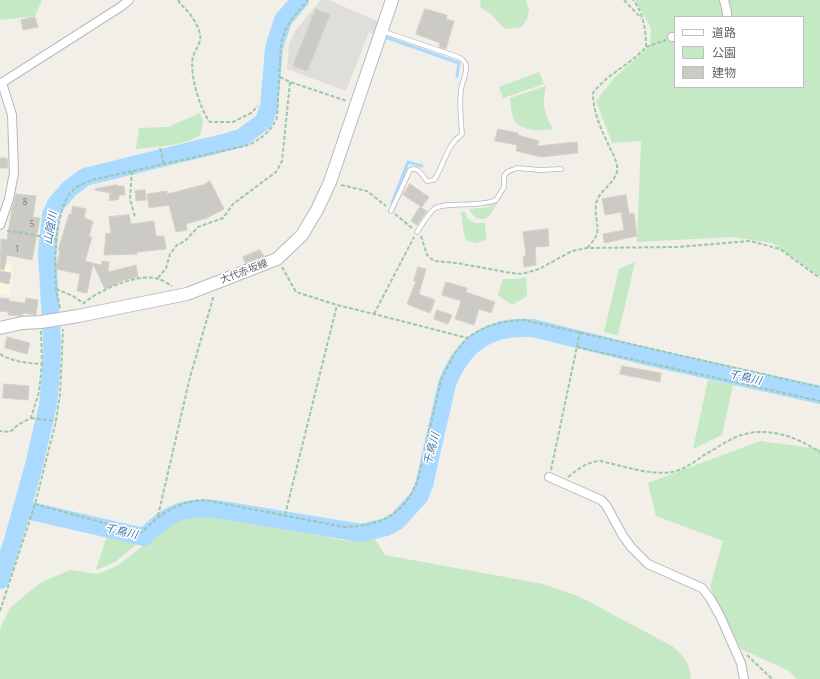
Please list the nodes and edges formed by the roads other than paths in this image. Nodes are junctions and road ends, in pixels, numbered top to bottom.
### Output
1 (130, 0) edge
2 (392, 0) edge
3 (724, 0) edge
4 (727, 16) edge
5 (382, 31) junction
6 (1, 84) edge
7 (560, 169) dead end
8 (391, 211) road end
9 (3, 228) edge
10 (416, 232) road end
11 (0, 328) edge
12 (549, 477) road end
13 (744, 679) edge

1 - 6 street
2 - 5 main road, 大代赤坂線
3 - 4 street
5 - 8 lane
5 - 11 main road, 大代赤坂線
6 - 9 street
7 - 10 lane
12 - 13 street

